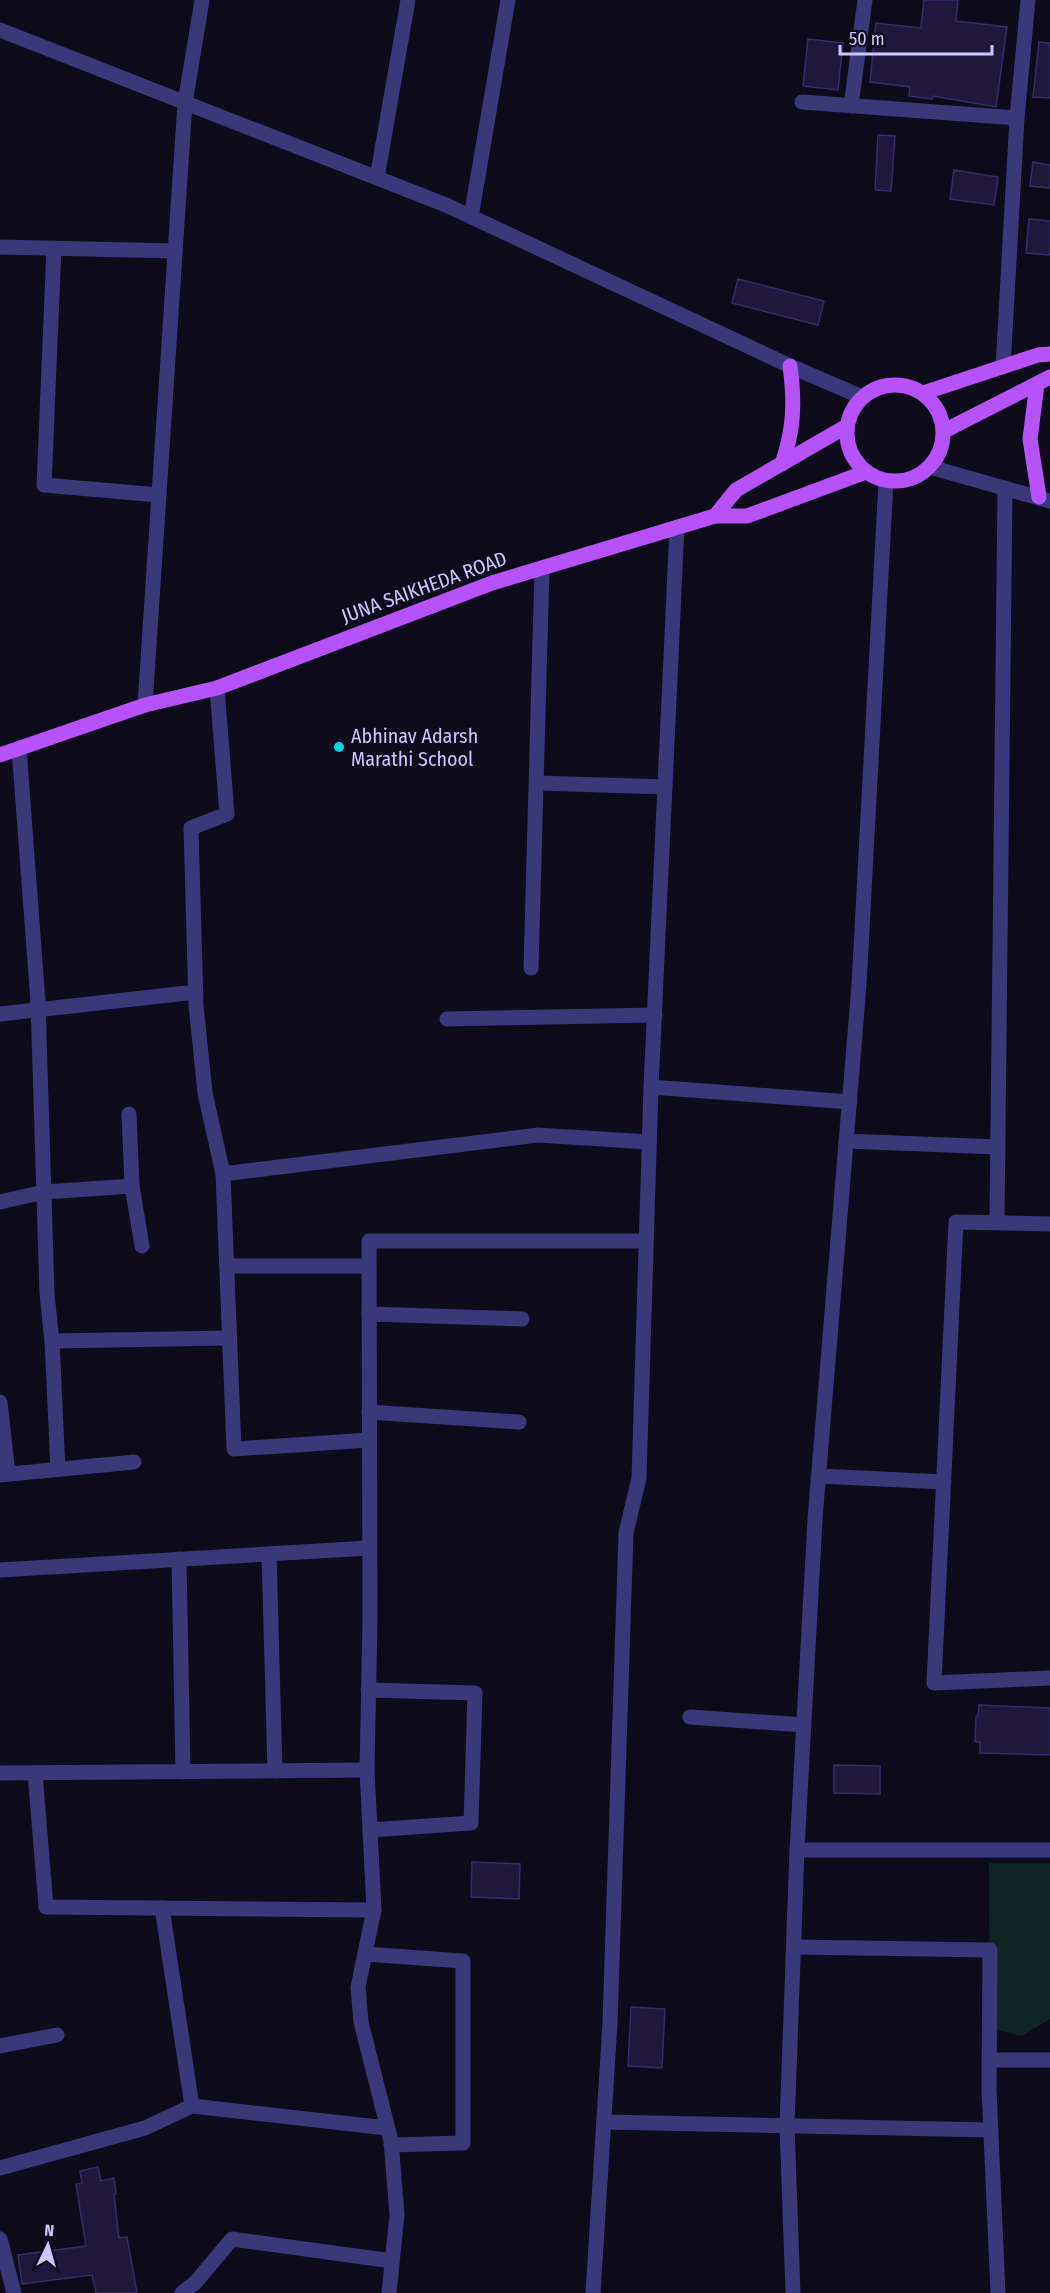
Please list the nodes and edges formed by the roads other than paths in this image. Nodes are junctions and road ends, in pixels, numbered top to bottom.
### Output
1 (202, 0) edge
2 (408, 0) edge
3 (508, 0) edge
4 (865, 0) edge
5 (1028, 0) edge
6 (0, 30) edge
7 (802, 102) dead end
8 (185, 103) junction
9 (851, 106) junction
10 (1017, 118) junction
11 (377, 178) junction
12 (471, 217) junction
13 (0, 247) edge
14 (54, 248) junction
15 (175, 251) junction
16 (1050, 354) edge
17 (790, 366) junction
18 (1003, 368) junction
19 (1044, 380) edge
20 (923, 393) junction
21 (862, 397) junction
22 (847, 426) junction
23 (944, 431) junction
24 (782, 464) junction
25 (930, 467) junction
26 (866, 472) junction
27 (886, 481) junction
28 (1005, 488) junction
29 (159, 495) junction
30 (1044, 499) edge
31 (715, 516) junction
32 (677, 526) junction
33 (542, 568) junction
34 (217, 688) junction
35 (145, 705) junction
36 (19, 749) junction
37 (0, 755) edge
38 (537, 783) junction
39 (665, 787) junction
40 (531, 968) dead end
41 (196, 992) junction
42 (38, 1010) junction
43 (0, 1014) edge
44 (655, 1015) junction
45 (447, 1019) dead end
46 (651, 1087) junction
47 (850, 1102) junction
48 (129, 1114) dead end
49 (846, 1141) junction
50 (650, 1142) junction
51 (998, 1147) junction
52 (223, 1174) junction
53 (132, 1186) junction
54 (44, 1192) junction
55 (0, 1202) edge
56 (997, 1222) junction
57 (1050, 1224) edge
58 (646, 1241) junction
59 (142, 1245) dead end
60 (227, 1266) junction
61 (369, 1266) junction
62 (369, 1314) junction
63 (522, 1319) dead end
64 (229, 1338) junction
65 (52, 1341) junction
66 (0, 1402) edge
67 (369, 1412) junction
68 (519, 1422) dead end
69 (369, 1440) junction
70 (134, 1462) dead end
71 (58, 1469) junction
72 (4, 1474) edge
73 (819, 1476) junction
74 (944, 1482) junction
75 (369, 1548) junction
76 (269, 1554) junction
77 (179, 1559) junction
78 (0, 1570) edge
79 (1050, 1678) edge
80 (368, 1690) junction
81 (690, 1717) dead end
82 (804, 1725) junction
83 (367, 1770) junction
84 (275, 1771) junction
85 (183, 1772) junction
86 (0, 1773) edge
87 (35, 1773) junction
88 (370, 1830) junction
89 (797, 1850) junction
90 (1050, 1850) edge
91 (162, 1908) junction
92 (374, 1910) junction
93 (794, 1947) junction
94 (365, 1954) junction
95 (57, 2035) dead end
96 (0, 2046) edge
97 (989, 2060) junction
98 (1050, 2060) edge
99 (192, 2106) junction
100 (604, 2122) junction
101 (787, 2126) junction
102 (387, 2128) junction
103 (991, 2130) junction
104 (391, 2145) junction
105 (0, 2168) edge
106 (0, 2239) edge
107 (392, 2261) junction
108 (14, 2293) edge
109 (182, 2293) edge
110 (389, 2293) edge
111 (592, 2293) edge
112 (793, 2293) edge
113 (998, 2293) edge

1 - 8 street
2 - 11 street
3 - 12 street
4 - 9 street
5 - 10 street
6 - 8 street
7 - 9 street
8 - 11 street
8 - 15 street
9 - 10 street
10 - 18 street
11 - 12 street
12 - 17 street
13 - 14 street
14 - 15 street
14 - 29 street
15 - 29 street
16 - 18 main road
17 - 21 street
17 - 24 main road
18 - 20 main road
19 - 23 main road
19 - 30 main road
20 - 21 main road
20 - 23 main road
21 - 22 main road
22 - 24 main road
22 - 26 main road
23 - 25 main road
24 - 31 main road
25 - 27 main road
25 - 28 street
26 - 27 main road
26 - 31 main road, JUNA SAIKHEDA ROAD
27 - 47 street
28 - 30 street
28 - 51 street
29 - 35 street
31 - 32 main road, JUNA SAIKHEDA ROAD
32 - 33 main road, JUNA SAIKHEDA ROAD
32 - 39 street
33 - 34 main road, JUNA SAIKHEDA ROAD
33 - 38 street
34 - 35 main road, JUNA SAIKHEDA ROAD
34 - 41 street
35 - 36 main road, JUNA SAIKHEDA ROAD
36 - 37 main road, JUNA SAIKHEDA ROAD
36 - 42 street
38 - 39 street
38 - 40 street
39 - 44 street
41 - 42 street
41 - 52 street
42 - 43 street
42 - 54 street
44 - 45 street
44 - 46 street
46 - 47 street
46 - 50 street
47 - 49 street
48 - 53 street
49 - 51 street
49 - 73 street
50 - 52 street
50 - 58 street
51 - 56 street
52 - 60 street
53 - 54 street
53 - 59 street
54 - 55 street
54 - 65 street
56 - 57 street
56 - 74 street
58 - 61 street
58 - 100 street
60 - 61 street
60 - 64 street
61 - 62 street
62 - 63 street
62 - 67 street
64 - 65 street
64 - 69 street
65 - 71 street
66 - 72 street
67 - 68 street
67 - 69 street
69 - 75 street
70 - 71 street
71 - 72 street
73 - 74 street
73 - 82 street
74 - 79 street
75 - 76 street
75 - 80 street
76 - 77 street
76 - 84 street
77 - 78 street
77 - 85 street
80 - 83 street
80 - 88 street
81 - 82 street
82 - 89 street
83 - 84 street
83 - 88 street
84 - 85 street
85 - 87 street
86 - 87 street
87 - 91 street
88 - 92 street
89 - 90 street
89 - 93 street
91 - 92 street
91 - 99 street
92 - 94 street
93 - 97 street
93 - 101 street
94 - 102 street
94 - 104 street
95 - 96 street
97 - 98 street
97 - 103 street
99 - 102 street
99 - 105 street
100 - 101 street
100 - 111 street
101 - 103 street
101 - 112 street
102 - 104 street
103 - 113 street
104 - 107 street
106 - 108 street
107 - 109 street
107 - 110 street

